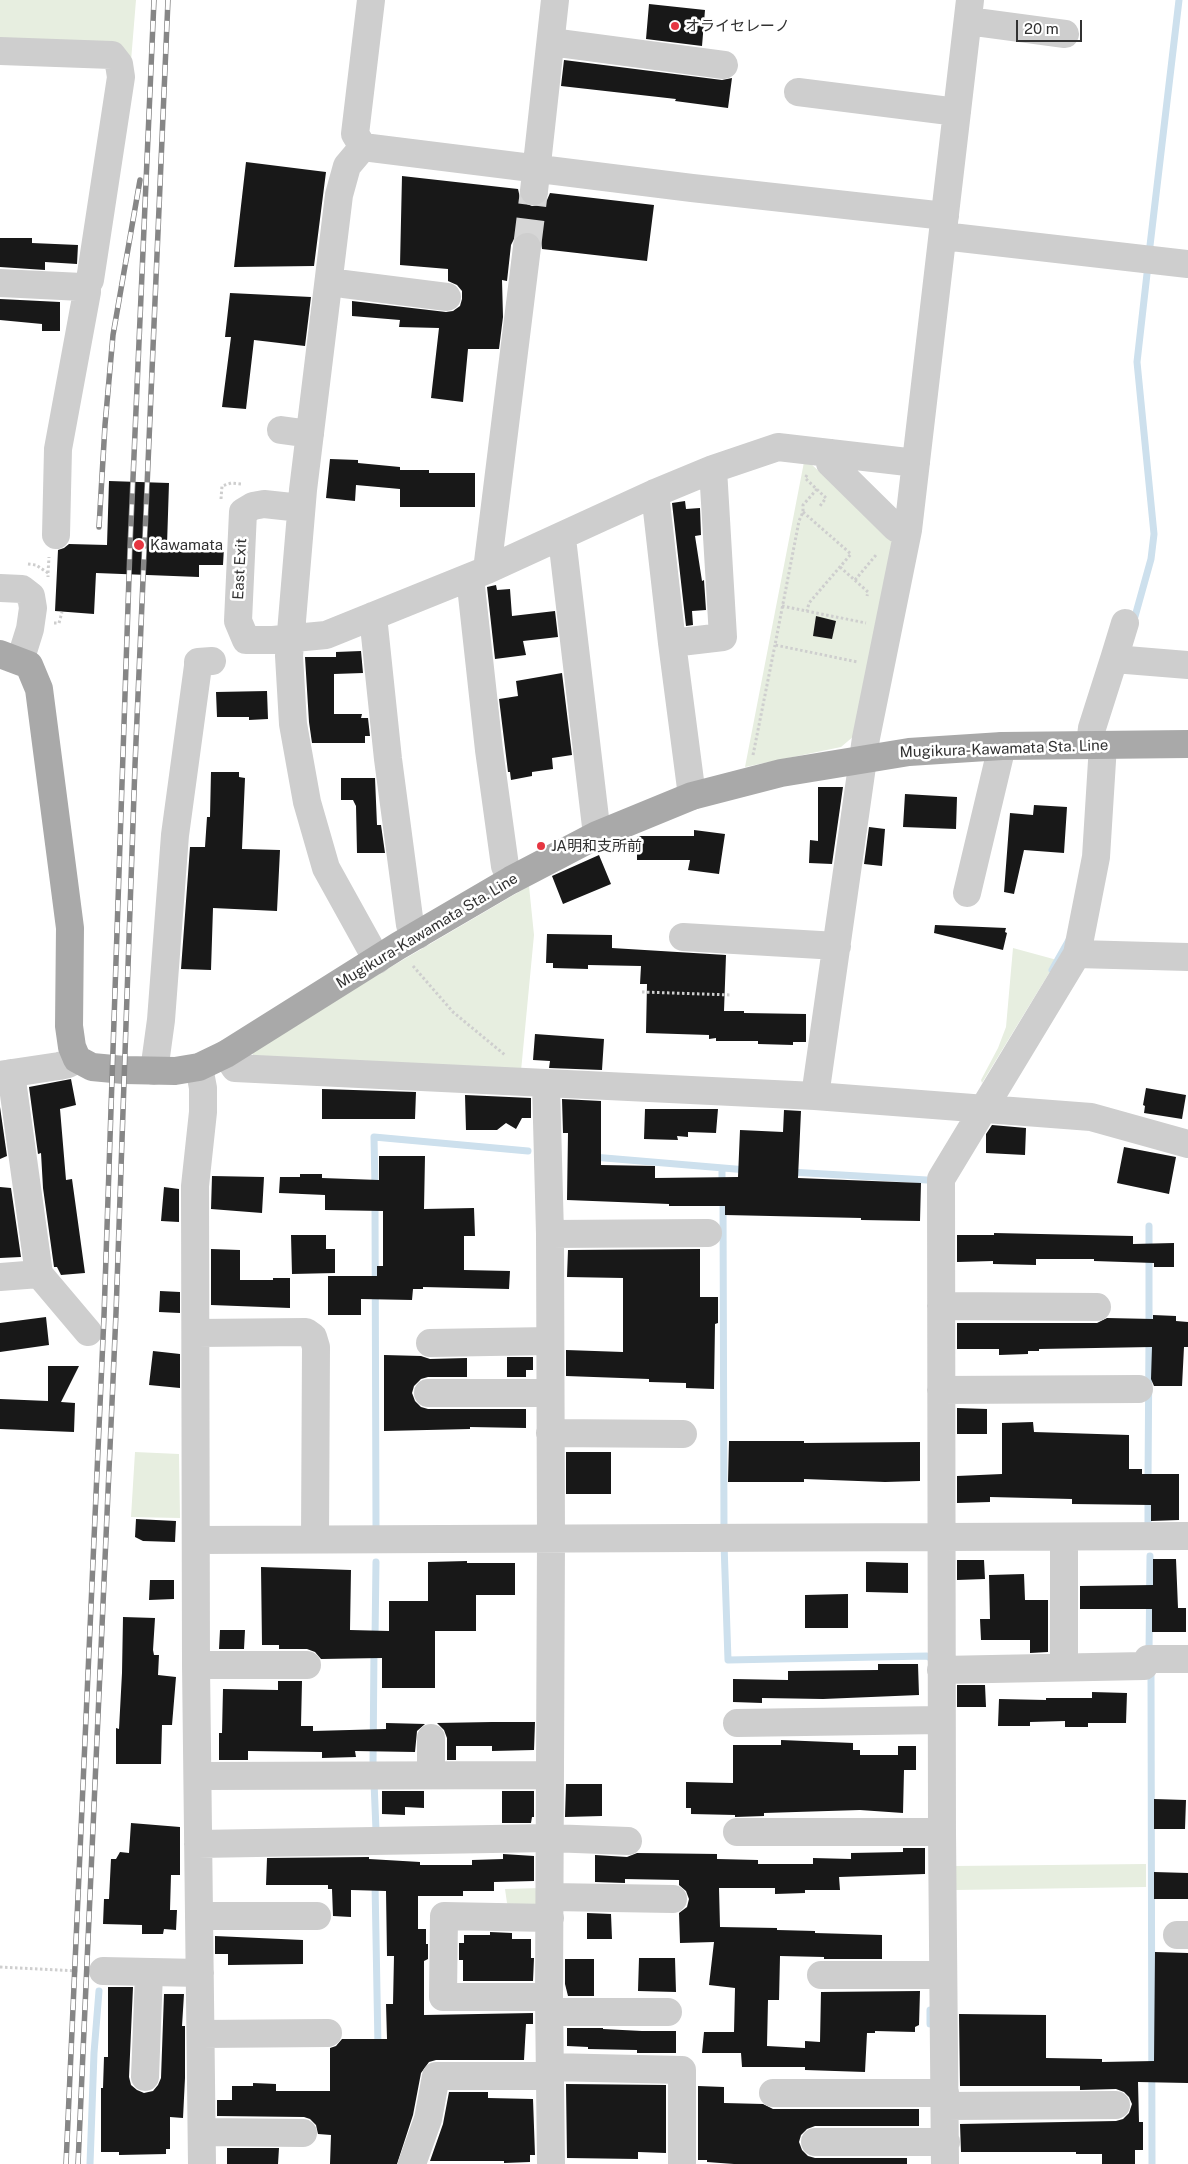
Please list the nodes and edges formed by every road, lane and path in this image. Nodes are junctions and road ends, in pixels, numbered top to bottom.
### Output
1 (371, 0) edge
2 (555, 0) edge
3 (969, 11) edge
4 (1065, 34) dead end
5 (551, 42) junction
6 (0, 51) edge
7 (724, 64) dead end
8 (798, 92) dead end
9 (957, 112) junction
10 (363, 147) junction
11 (536, 179) junction
12 (944, 226) junction
13 (527, 247) tunnel mouth
14 (1188, 264) edge
15 (0, 282) edge
16 (344, 284) dead end
17 (87, 285) junction
18 (447, 297) dead end
19 (281, 430) dead end
20 (310, 434) junction
21 (830, 453) junction
22 (916, 462) junction
23 (713, 468) junction
24 (817, 489) dead end
25 (655, 493) junction
26 (826, 498) dead end
27 (820, 506) dead end
28 (301, 508) junction
29 (803, 512) junction
30 (908, 530) junction
31 (56, 536) dead end
32 (560, 538) junction
33 (887, 562) junction
34 (840, 567) junction
35 (478, 573) junction
36 (855, 580) junction
37 (0, 588) edge
38 (867, 600) dead end
39 (782, 606) junction
40 (807, 611) junction
41 (864, 615) dead end
42 (373, 616) junction
43 (862, 622) junction
44 (1125, 623) dead end
45 (872, 624) dead end
46 (290, 638) junction
47 (672, 643) junction
48 (775, 645) junction
49 (10, 657) edge
50 (1114, 659) junction
51 (212, 661) dead end
52 (863, 663) dead end
53 (1188, 666) edge
54 (1188, 744) edge
55 (1097, 745) junction
56 (1002, 746) junction
57 (863, 758) junction
58 (754, 762) dead end
59 (692, 796) junction
60 (597, 835) junction
61 (511, 880) junction
62 (967, 893) dead end
63 (418, 935) junction
64 (683, 937) dead end
65 (837, 946) junction
66 (1077, 954) junction
67 (1188, 957) edge
68 (377, 960) junction
69 (409, 962) dead end
70 (642, 992) dead end
71 (731, 995) dead end
72 (226, 1054) junction
73 (508, 1058) dead end
74 (77, 1059) junction
75 (200, 1068) junction
76 (154, 1071) junction
77 (5, 1074) edge
78 (546, 1084) junction
79 (816, 1096) junction
80 (984, 1108) junction
81 (1188, 1144) edge
82 (708, 1233) dead end
83 (550, 1234) junction
84 (39, 1274) junction
85 (0, 1277) edge
86 (941, 1306) junction
87 (1096, 1307) dead end
88 (88, 1332) dead end
89 (197, 1333) junction
90 (550, 1341) junction
91 (430, 1343) dead end
92 (1139, 1389) dead end
93 (941, 1390) junction
94 (428, 1393) dead end
95 (550, 1393) junction
96 (550, 1433) junction
97 (683, 1434) dead end
98 (1188, 1536) edge
99 (941, 1537) junction
100 (315, 1539) junction
101 (552, 1539) junction
102 (197, 1540) junction
103 (1064, 1548) dead end
104 (1188, 1659) edge
105 (196, 1665) junction
106 (307, 1665) dead end
107 (1064, 1667) junction
108 (942, 1670) junction
109 (942, 1720) junction
110 (736, 1723) dead end
111 (431, 1738) dead end
112 (431, 1774) junction
113 (550, 1774) junction
114 (198, 1776) junction
115 (737, 1832) dead end
116 (942, 1832) junction
117 (550, 1838) junction
118 (628, 1841) dead end
119 (198, 1844) junction
120 (672, 1899) dead end
121 (550, 1908) junction
122 (199, 1916) junction
123 (316, 1916) dead end
124 (0, 1967) edge
125 (56, 1969) dead end
126 (103, 1971) dead end
127 (149, 1973) junction
128 (200, 1973) junction
129 (821, 1974) dead end
130 (943, 1975) junction
131 (550, 2005) junction
132 (668, 2012) dead end
133 (328, 2033) dead end
134 (201, 2034) junction
135 (550, 2072) junction
136 (145, 2078) dead end
137 (773, 2093) dead end
138 (945, 2100) junction
139 (1116, 2105) dead end
140 (203, 2132) junction
141 (303, 2133) dead end
142 (815, 2142) dead end
143 (946, 2153) edge
144 (202, 2164) edge
145 (412, 2164) edge
146 (551, 2164) edge
147 (682, 2164) edge

1 - 10 street
2 - 5 street
3 - 4 street
3 - 9 street
5 - 7 street
5 - 11 street
6 - 17 street
8 - 9 street
9 - 12 street
10 - 11 street
10 - 20 street
11 - 12 street
12 - 14 street
12 - 22 street
13 - 35 street
15 - 17 street
16 - 18 street
17 - 31 street
19 - 20 street
20 - 28 street
21 - 22 street
21 - 23 street
21 - 30 street
22 - 30 street
23 - 25 street
23 - 47 street
24 - 29 path
25 - 32 street
25 - 47 street
26 - 27 path
28 - 46 street
28 - 46 street, East Exit
29 - 34 path
29 - 39 path
30 - 33 street
32 - 35 street
32 - 60 street
33 - 36 path
33 - 57 street
34 - 36 path
34 - 40 path
35 - 42 street
35 - 61 street
36 - 38 path
37 - 49 street
39 - 40 path
39 - 48 path
40 - 43 path
41 - 43 path
42 - 46 street
42 - 63 street
43 - 45 path
44 - 50 street
46 - 68 street
47 - 59 street
48 - 52 path
48 - 58 path
49 - 74 main road
50 - 53 street
50 - 55 street
51 - 76 street
54 - 55 main road, Mugikura-Kawamata Sta. Line
55 - 56 main road, Mugikura-Kawamata Sta. Line
55 - 66 street
56 - 57 main road, Mugikura-Kawamata Sta. Line
56 - 62 street
57 - 59 main road, Mugikura-Kawamata Sta. Line
57 - 65 street
59 - 60 main road, Mugikura-Kawamata Sta. Line
60 - 61 main road, Mugikura-Kawamata Sta. Line
61 - 63 main road, Mugikura-Kawamata Sta. Line
63 - 68 main road, Mugikura-Kawamata Sta. Line
64 - 65 street
65 - 79 street
66 - 67 street
66 - 80 street
68 - 72 main road, Mugikura-Kawamata Sta. Line
69 - 73 path
70 - 71 path
72 - 75 main road, Mugikura-Kawamata Sta. Line
72 - 78 street
74 - 76 main road, Mugikura-Kawamata Sta. Line
74 - 77 street
75 - 76 main road, Mugikura-Kawamata Sta. Line
75 - 89 street
77 - 84 street
78 - 79 street
78 - 83 street
79 - 80 street
80 - 81 street
80 - 86 street
82 - 83 street
83 - 90 street
84 - 85 street
84 - 88 street
86 - 87 street
86 - 93 street
89 - 100 street
89 - 102 street
90 - 91 street
90 - 95 street
92 - 93 street
93 - 99 street
94 - 95 street
95 - 96 street
96 - 97 street
96 - 101 street
98 - 99 street
99 - 101 street
99 - 108 street
100 - 101 street
100 - 102 street
101 - 113 street
102 - 105 street
103 - 107 street
104 - 107 street
105 - 106 street
105 - 114 street
107 - 108 street
108 - 109 street
109 - 110 street
109 - 116 street
111 - 112 street
112 - 113 street
112 - 114 street
113 - 117 street
114 - 119 street
115 - 116 street
116 - 130 street
117 - 118 street
117 - 119 street
117 - 121 street
119 - 122 street
120 - 121 street
121 - 131 street
121 - 131 street
122 - 123 street
122 - 128 street
124 - 125 path
126 - 127 street
127 - 128 street
127 - 136 street
128 - 134 street
129 - 130 street
130 - 138 street
131 - 132 street
131 - 135 street
133 - 134 street
134 - 140 street
135 - 145 street
135 - 146 street
135 - 147 street
137 - 138 street
138 - 139 street
138 - 143 street
140 - 141 street
140 - 144 street
142 - 143 street

